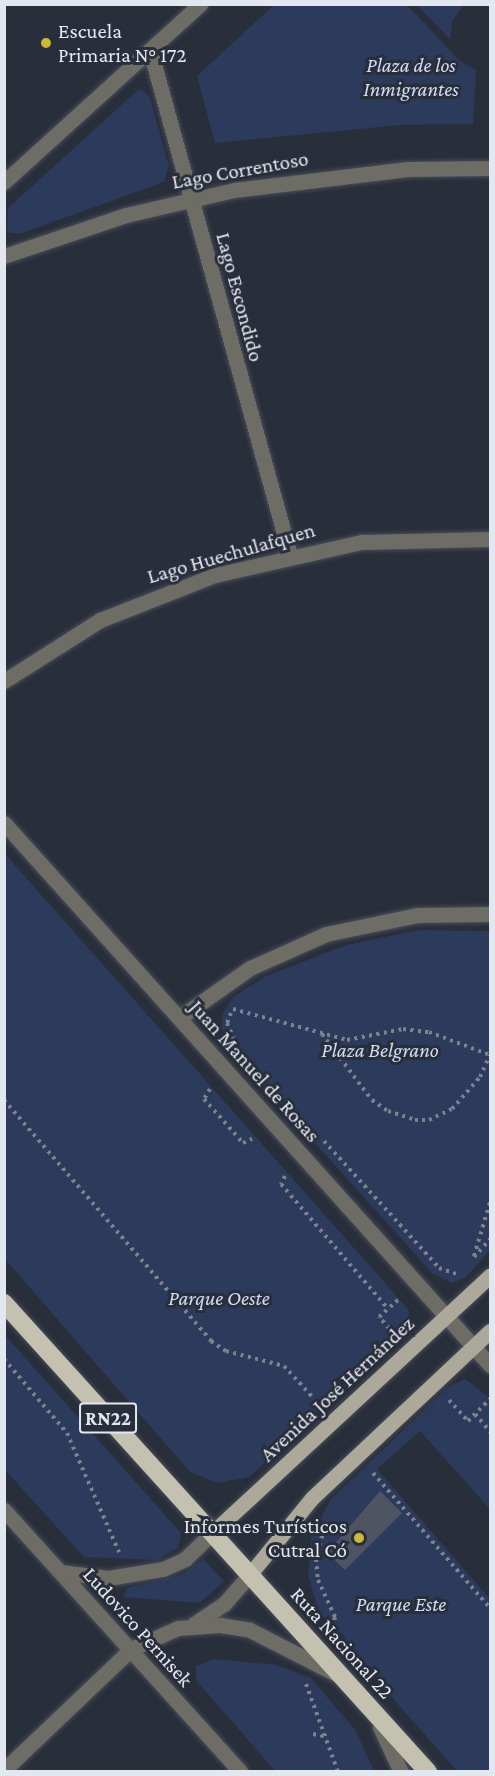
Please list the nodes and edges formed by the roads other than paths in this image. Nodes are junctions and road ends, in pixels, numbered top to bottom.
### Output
1 (200, 4) edge
2 (150, 50) junction
3 (490, 168) edge
4 (4, 183) edge
5 (191, 199) junction
6 (4, 256) edge
7 (490, 538) edge
8 (290, 555) junction
9 (4, 681) edge
10 (4, 823) edge
11 (490, 914) edge
12 (179, 1018) junction
13 (490, 1276) edge
14 (4, 1303) edge
15 (447, 1316) junction
16 (490, 1331) edge
17 (474, 1346) junction
18 (490, 1365) edge
19 (4, 1510) edge
20 (212, 1533) junction
21 (61, 1572) junction
22 (250, 1574) junction
23 (192, 1626) junction
24 (131, 1649) junction
25 (344, 1679) junction
26 (363, 1699) junction
27 (4, 1770) edge
28 (241, 1772) edge
29 (401, 1772) edge
30 (428, 1772) edge

1 - 2 street
2 - 4 street
2 - 5 street, Lago Escondido
3 - 5 street, Lago Correntoso
5 - 6 street, Lago Correntoso
5 - 8 street, Lago Escondido
7 - 8 street, Lago Huechulafquen
8 - 9 street, Lago Huechulafquen
10 - 12 street, Juan Manuel de Rosas
11 - 12 street
12 - 15 street, Juan Manuel de Rosas
13 - 15 main road, Avenida José Hernández
14 - 20 highway, Ruta Nacional 22 / RN22
15 - 17 street, Juan Manuel de Rosas
15 - 20 main road, Avenida José Hernández
16 - 17 main road
17 - 18 street, Juan Manuel de Rosas
17 - 22 main road
19 - 21 street, Ludovico Pernisek
20 - 21 street
20 - 22 highway, Ruta Nacional 22 / RN22
21 - 24 street, Ludovico Pernisek
22 - 23 street
22 - 25 highway, Ruta Nacional 22 / RN22
23 - 24 street
23 - 25 street
24 - 27 street
24 - 28 street, Ludovico Pernisek
25 - 26 highway, Ruta Nacional 22 / RN22
26 - 29 street
26 - 30 highway, Ruta Nacional 22 / RN22

